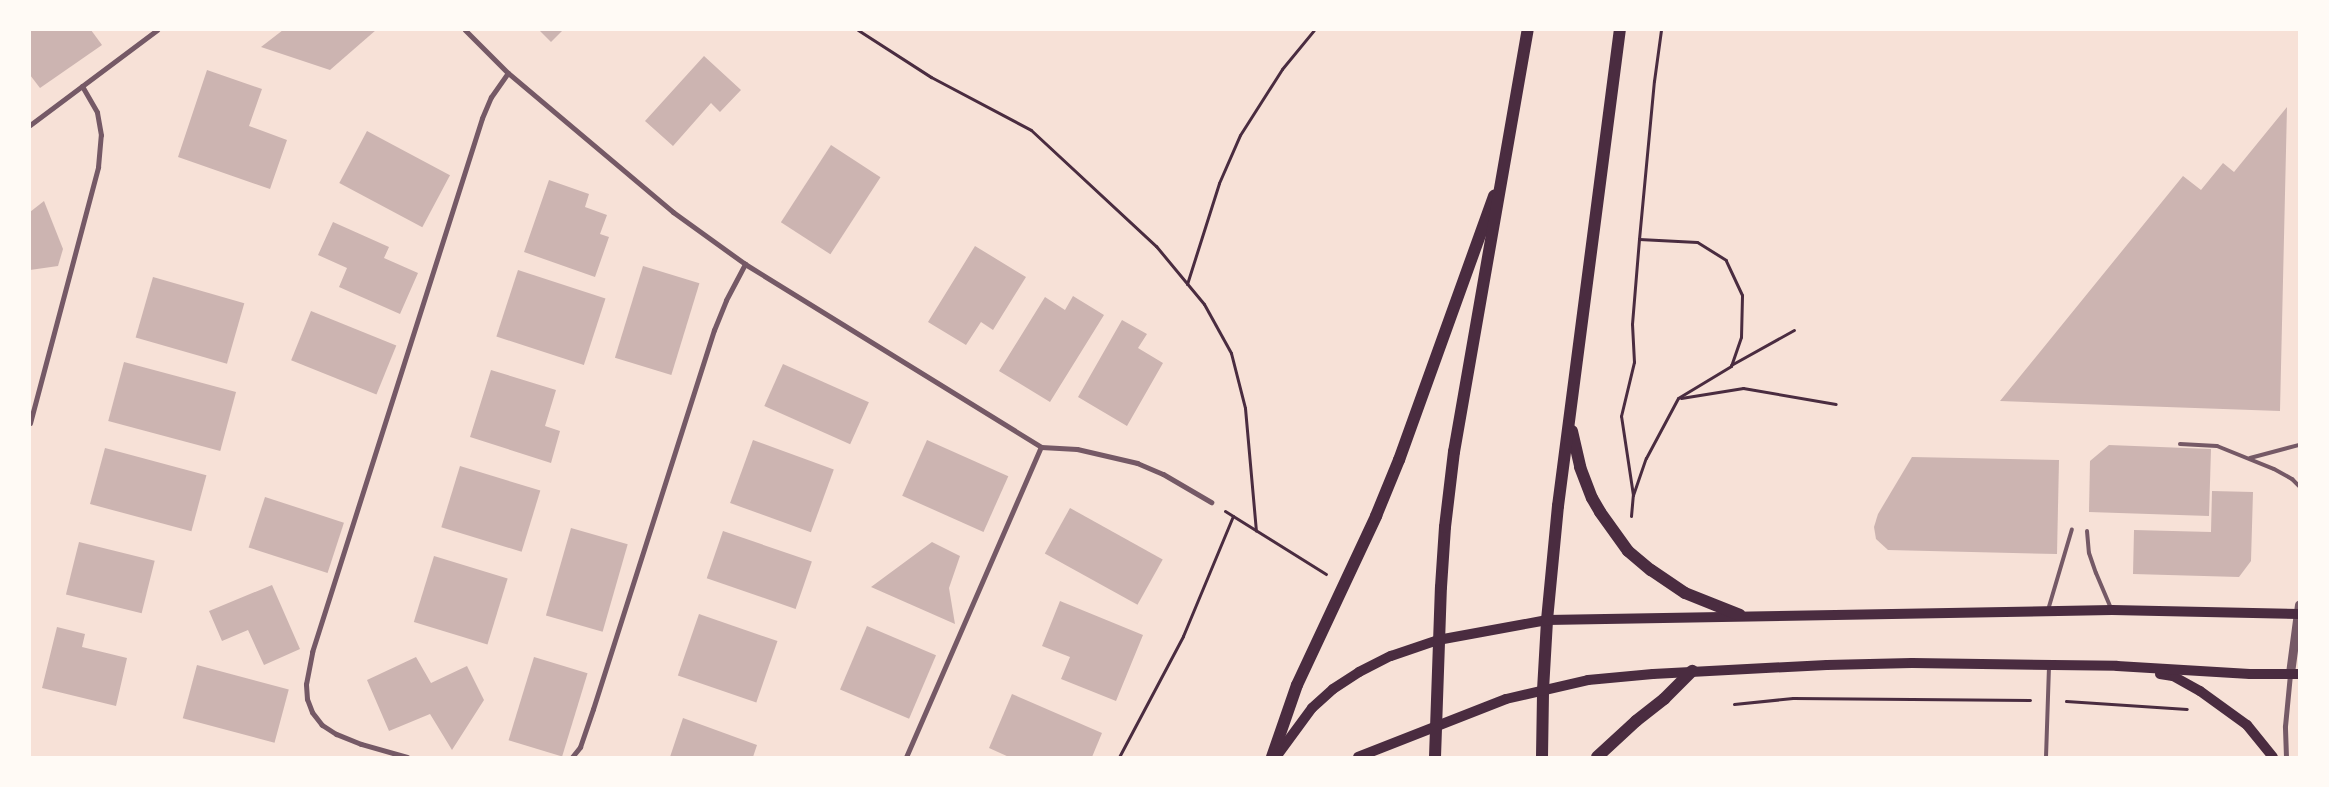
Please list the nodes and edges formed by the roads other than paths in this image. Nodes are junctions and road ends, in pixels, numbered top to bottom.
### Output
1 (157, 30) edge
2 (464, 30) edge
3 (1528, 30) edge
4 (1620, 30) edge
5 (508, 72) junction
6 (82, 86) junction
7 (30, 125) edge
8 (1507, 161) junction
9 (745, 264) junction
10 (1570, 421) junction
11 (30, 423) edge
12 (2180, 444) dead end
13 (2299, 445) edge
14 (1041, 447) junction
15 (2250, 458) junction
16 (2299, 486) edge
17 (1211, 502) road end
18 (2072, 529) dead end
19 (2087, 531) dead end
20 (2048, 610) junction
21 (2112, 610) junction
22 (2299, 611) edge
23 (1740, 615) junction
24 (1547, 620) junction
25 (1438, 640) junction
26 (2049, 665) junction
27 (2117, 666) junction
28 (1692, 671) junction
29 (2294, 674) edge
30 (1543, 690) junction
31 (1438, 726) junction
32 (407, 757) edge
33 (572, 757) edge
34 (906, 757) edge
35 (1274, 757) edge
36 (1358, 757) edge
37 (1435, 757) edge
38 (1542, 757) edge
39 (1597, 757) edge
40 (2046, 757) edge
41 (2273, 757) edge
42 (2286, 757) edge

1 - 6 street
2 - 5 street
3 - 8 main road
4 - 10 main road
5 - 9 street
5 - 32 street
6 - 7 street
6 - 11 street
8 - 25 main road
8 - 35 main road
9 - 14 street
9 - 33 street
10 - 23 main road
10 - 24 main road
12 - 15 lane
13 - 15 lane
14 - 17 street
14 - 34 street
15 - 16 lane
18 - 20 lane
19 - 21 lane
20 - 21 main road
20 - 23 main road
21 - 22 main road
22 - 29 street
23 - 24 main road
24 - 25 main road
24 - 30 main road
25 - 31 main road
25 - 35 main road
26 - 27 main road
26 - 28 main road
26 - 40 lane
27 - 29 main road
27 - 41 main road
28 - 30 main road
28 - 39 main road
29 - 42 street
30 - 31 main road
30 - 38 main road
31 - 36 main road
31 - 37 main road

